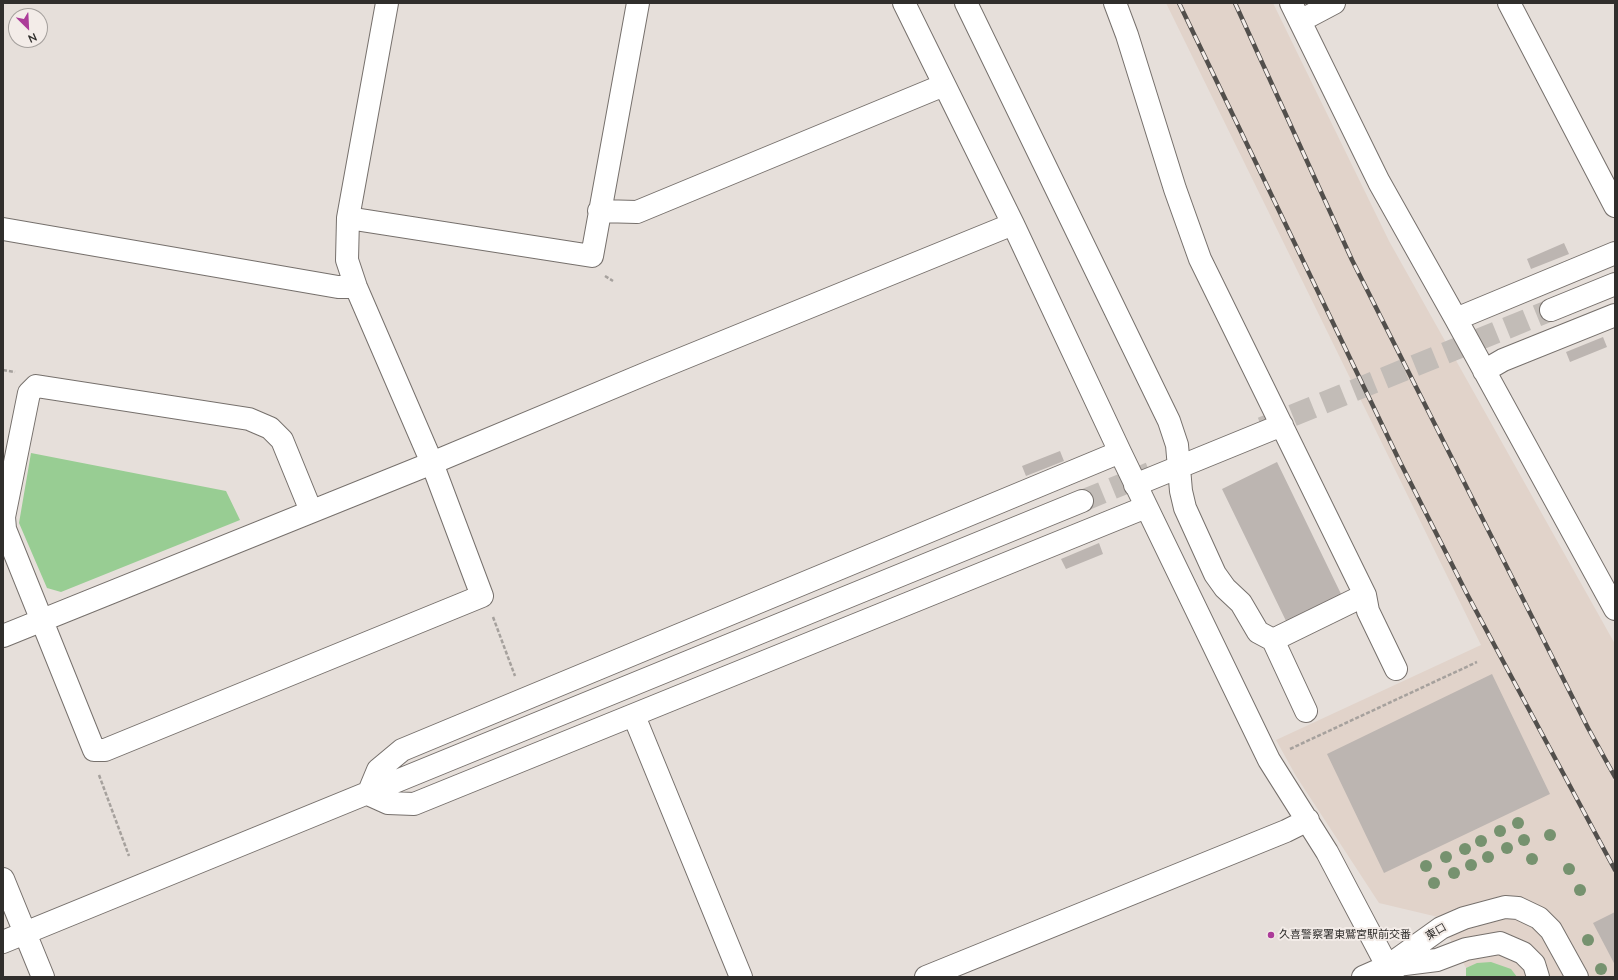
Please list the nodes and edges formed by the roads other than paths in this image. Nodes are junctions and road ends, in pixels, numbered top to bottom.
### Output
1 (387, 3) edge
2 (638, 3) edge
3 (904, 3) edge
4 (966, 3) edge
5 (1115, 3) edge
6 (1334, 3) edge
7 (1509, 3) edge
8 (1295, 12) edge
9 (944, 85) junction
10 (1615, 206) edge
11 (600, 212) junction
12 (348, 218) junction
13 (1013, 224) junction
14 (3, 229) edge
15 (1615, 253) edge
16 (1615, 284) edge
17 (356, 287) junction
18 (1551, 310) tunnel mouth
19 (1615, 315) edge
20 (1456, 319) junction
21 (1484, 371) junction
22 (1282, 425) junction
23 (1120, 452) junction
24 (432, 463) junction
25 (1180, 467) junction
26 (1135, 485) junction
27 (1082, 501) tunnel mouth
28 (1146, 507) junction
29 (311, 511) junction
30 (1365, 595) junction
31 (1615, 609) edge
32 (41, 620) junction
33 (3, 636) edge
34 (1273, 640) junction
35 (1396, 669) dead end
36 (1306, 711) dead end
37 (634, 716) junction
38 (368, 794) junction
39 (1308, 820) junction
40 (3, 879) edge
41 (25, 933) junction
42 (3, 942) edge
43 (1391, 972) edge
44 (44, 977) edge
45 (741, 977) edge
46 (926, 977) edge
47 (1363, 977) edge
48 (1538, 977) edge
49 (1577, 977) edge

1 - 12 street
2 - 11 street
3 - 9 street
4 - 25 street
5 - 22 street
6 - 8 street
7 - 10 street
8 - 20 street
9 - 11 street
9 - 13 street
11 - 12 street
12 - 17 street
13 - 23 street
13 - 24 street
14 - 17 street
15 - 20 street
16 - 18 street
17 - 24 street
19 - 21 street
20 - 21 street
21 - 31 street
22 - 25 street
22 - 30 street
23 - 26 street
23 - 38 street
24 - 29 street
24 - 32 street
25 - 26 street
25 - 34 street
26 - 28 street
27 - 38 street
28 - 37 street
28 - 39 street
29 - 32 street
29 - 32 street
30 - 34 street
30 - 35 street
32 - 33 street
34 - 36 street
37 - 38 street
37 - 45 street
38 - 41 street
39 - 43 street
39 - 46 street
40 - 41 street
41 - 42 street
41 - 44 street
43 - 47 street
43 - 48 street
43 - 49 street, 東口

